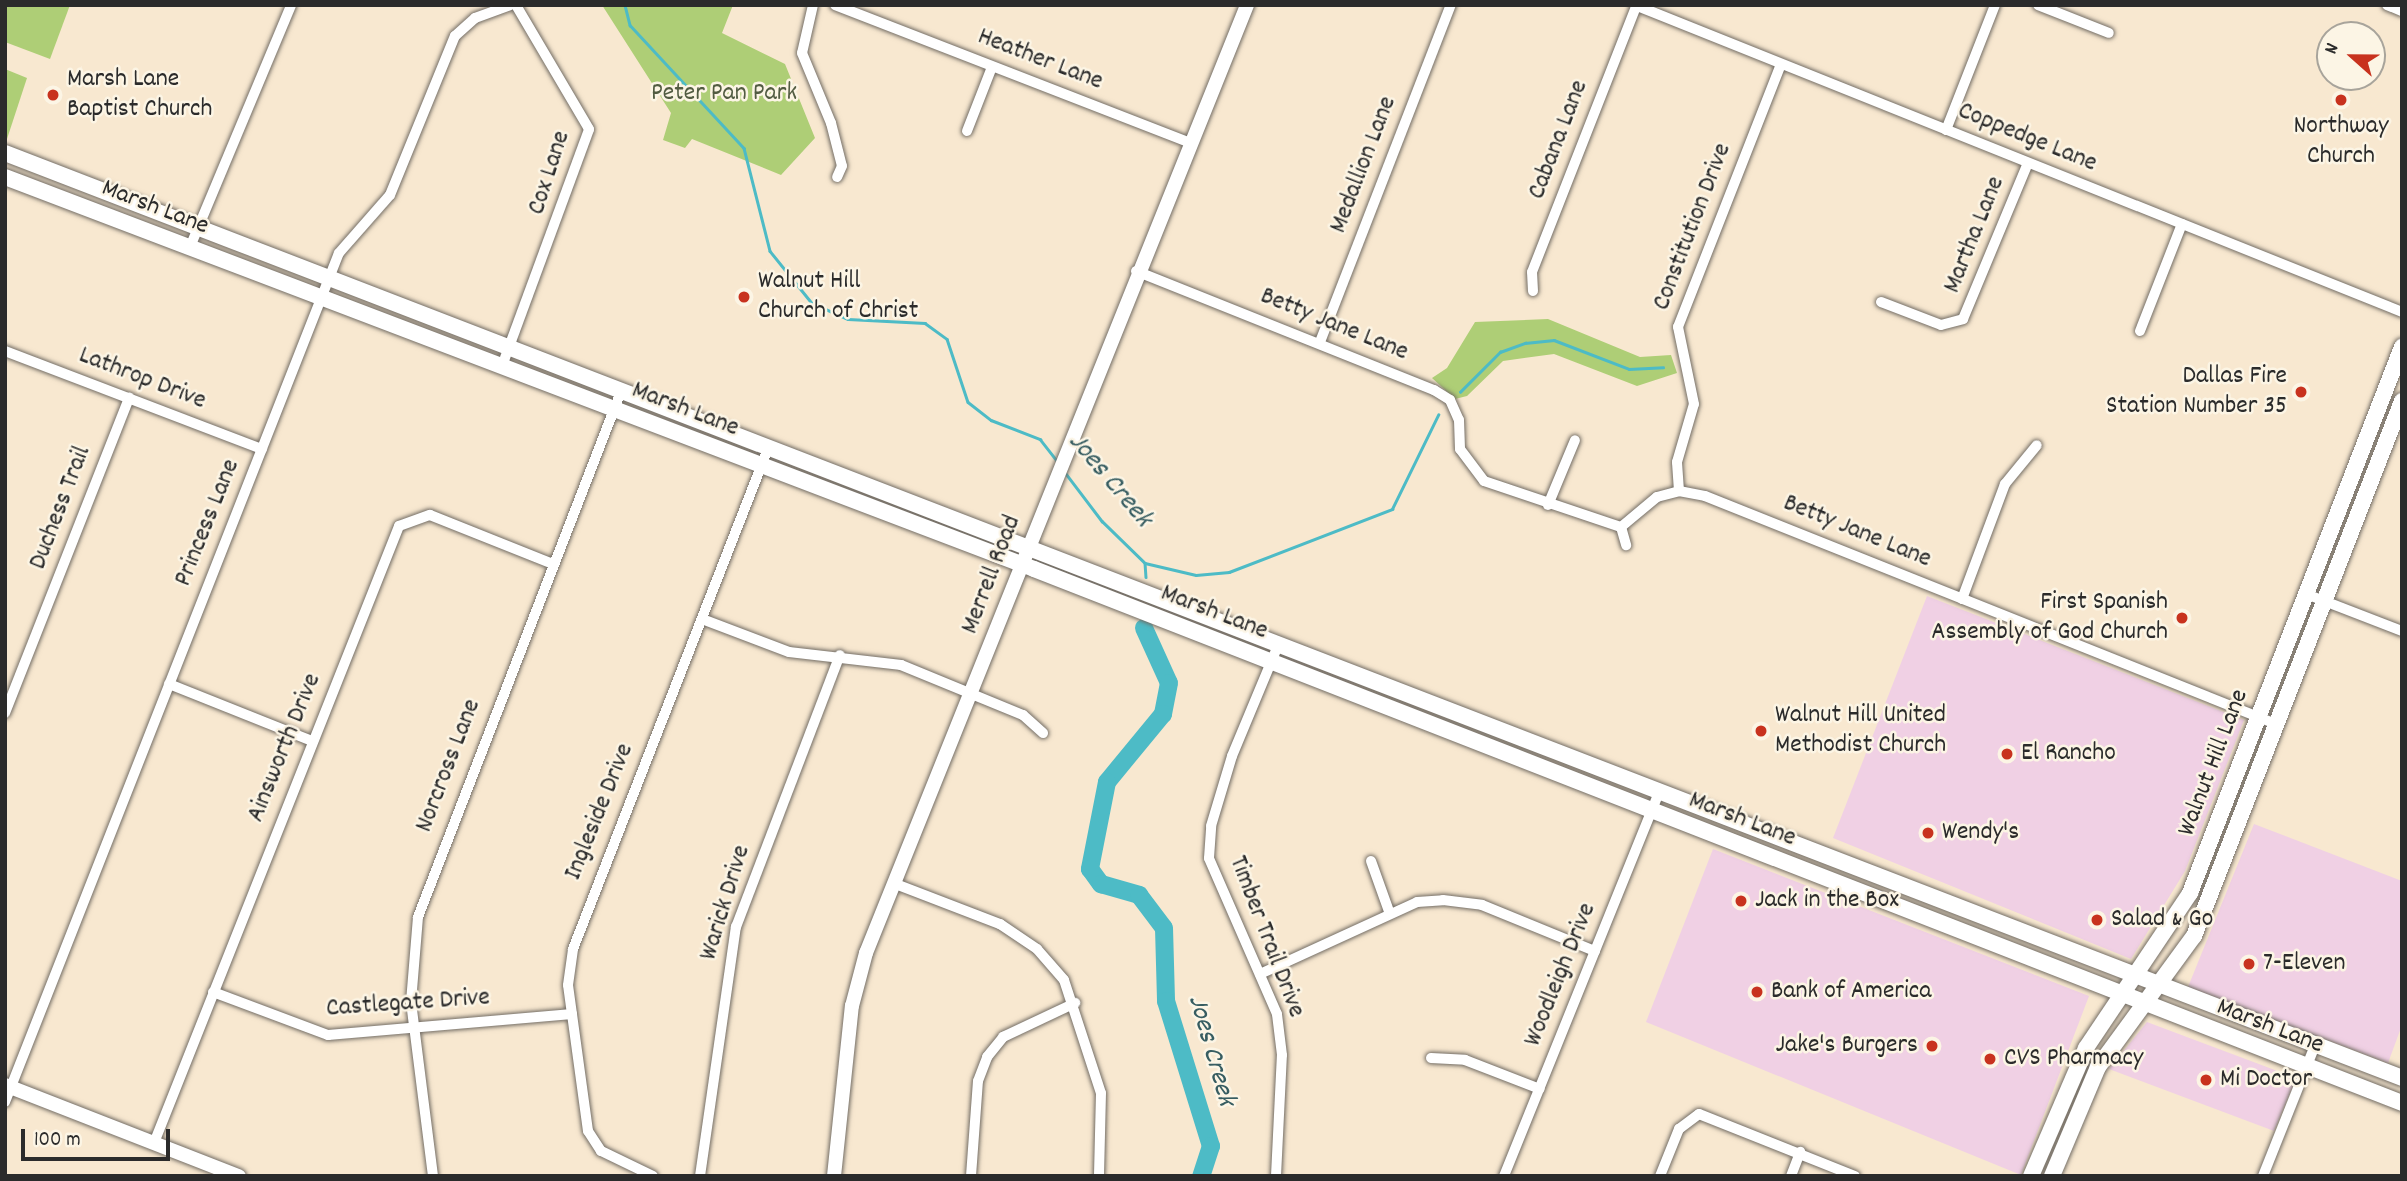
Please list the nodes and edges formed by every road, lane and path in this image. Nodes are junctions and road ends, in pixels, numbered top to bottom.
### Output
1 (291, 5) edge
2 (510, 5) edge
3 (516, 5) edge
4 (813, 5) edge
5 (835, 5) edge
6 (1247, 5) edge
7 (1451, 5) edge
8 (1995, 5) edge
9 (2038, 5) edge
10 (2388, 5) edge
11 (1636, 6) edge
12 (2402, 11) edge
13 (2109, 33) dead end
14 (1781, 64) junction
15 (992, 66) junction
16 (1946, 130) junction
17 (967, 131) dead end
18 (1188, 142) junction
19 (5, 153) edge
20 (2028, 163) junction
21 (5, 177) edge
22 (837, 177) dead end
23 (110, 192) junction
24 (102, 214) junction
25 (2182, 224) junction
26 (197, 226) junction
27 (190, 247) junction
28 (1136, 271) junction
29 (329, 277) junction
30 (1533, 291) dead end
31 (321, 298) junction
32 (1881, 302) dead end
33 (2402, 312) edge
34 (2140, 331) dead end
35 (1320, 342) junction
36 (509, 346) junction
37 (2402, 347) edge
38 (5, 351) edge
39 (502, 366) junction
40 (622, 389) junction
41 (129, 398) junction
42 (2402, 401) edge
43 (614, 409) junction
44 (2375, 416) junction
45 (2393, 422) junction
46 (1574, 440) dead end
47 (2037, 445) dead end
48 (769, 446) junction
49 (262, 449) junction
50 (762, 465) junction
51 (2355, 467) junction
52 (2374, 474) junction
53 (1679, 491) junction
54 (1548, 505) junction
55 (1621, 527) junction
56 (1626, 545) dead end
57 (1030, 546) junction
58 (553, 564) junction
59 (1023, 565) junction
60 (2306, 594) junction
61 (1962, 599) junction
62 (2324, 601) junction
63 (702, 619) junction
64 (2402, 631) edge
65 (1279, 643) junction
66 (840, 655) junction
67 (1269, 661) junction
68 (169, 684) junction
69 (973, 694) junction
70 (5, 713) edge
71 (2258, 717) junction
72 (1475, 719) junction
73 (2276, 724) junction
74 (1043, 733) dead end
75 (1467, 739) junction
76 (312, 741) junction
77 (1659, 792) junction
78 (1651, 811) junction
79 (2216, 825) junction
80 (2235, 832) junction
81 (1823, 856) junction
82 (1371, 861) dead end
83 (1815, 875) junction
84 (893, 883) junction
85 (1951, 906) junction
86 (1391, 914) junction
87 (1942, 925) junction
88 (1595, 951) junction
89 (1260, 974) junction
90 (2136, 978) junction
91 (2159, 987) junction
92 (213, 992) junction
93 (2123, 996) junction
94 (1075, 1003) junction
95 (2145, 1005) junction
96 (572, 1014) junction
97 (413, 1029) junction
98 (2315, 1045) junction
99 (1431, 1058) dead end
100 (2307, 1067) junction
101 (2402, 1078) edge
102 (8, 1086) edge
103 (1540, 1088) junction
104 (5, 1102) edge
105 (2402, 1103) edge
106 (2052, 1125) junction
107 (2071, 1132) junction
108 (154, 1143) junction
109 (1800, 1152) junction
110 (239, 1176) edge
111 (433, 1176) edge
112 (653, 1176) edge
113 (700, 1176) edge
114 (834, 1176) edge
115 (971, 1176) edge
116 (1099, 1176) edge
117 (1276, 1176) edge
118 (1504, 1176) edge
119 (1660, 1176) edge
120 (1791, 1176) edge
121 (1855, 1176) edge
122 (2031, 1176) edge
123 (2052, 1176) edge
124 (2263, 1176) edge

1 - 26 street
2 - 29 street, Princess Lane
3 - 36 street, Cox Lane
4 - 22 street
5 - 15 street, Heather Lane
6 - 18 street, Merrell Road
7 - 35 street, Medallion Lane
8 - 16 street
9 - 13 street
10 - 12 street
11 - 14 street, Coppedge Lane
11 - 30 street, Cabana Lane
14 - 16 street, Coppedge Lane
14 - 53 street, Constitution Drive
15 - 17 street
15 - 18 street, Heather Lane
16 - 20 street, Coppedge Lane
18 - 28 street, Merrell Road
19 - 23 main road, Marsh Lane
20 - 25 street, Coppedge Lane
20 - 32 street, Martha Lane
21 - 24 main road, Marsh Lane
23 - 24 main road
23 - 26 main road, Marsh Lane
24 - 27 main road, Marsh Lane
25 - 33 street, Coppedge Lane
25 - 34 street
26 - 27 street
26 - 29 main road, Marsh Lane
27 - 31 main road, Marsh Lane
28 - 35 street, Betty Jane Lane
28 - 57 street, Merrell Road
29 - 31 street, Princess Lane
29 - 36 main road, Marsh Lane
31 - 39 main road, Marsh Lane
31 - 49 street, Princess Lane
35 - 54 street, Betty Jane Lane
36 - 39 street, Cox Lane
36 - 40 main road, Marsh Lane
37 - 44 main road, Walnut Hill Lane
38 - 41 street, Lathrop Drive
39 - 43 main road, Marsh Lane
40 - 43 street, Norcross Lane
40 - 48 main road, Marsh Lane
41 - 49 street, Lathrop Drive
41 - 70 street, Duchess Trail
42 - 45 main road, Walnut Hill Lane
43 - 50 main road, Marsh Lane
43 - 58 street, Norcross Lane
44 - 45 main road
44 - 51 main road, Walnut Hill Lane
45 - 52 main road, Walnut Hill Lane
46 - 54 street
47 - 61 street
48 - 50 street, Ingleside Drive
48 - 57 main road, Marsh Lane
49 - 68 street, Princess Lane
50 - 59 main road, Marsh Lane
50 - 63 street, Ingleside Drive
51 - 52 main road
51 - 60 main road, Walnut Hill Lane
52 - 62 main road, Walnut Hill Lane
53 - 55 street
53 - 61 street, Betty Jane Lane
54 - 55 street, Betty Jane Lane
55 - 56 street
57 - 59 street, Merrell Road
57 - 65 main road, Marsh Lane
58 - 76 street, Ainsworth Drive
58 - 97 street, Norcross Lane
59 - 67 main road, Marsh Lane
59 - 69 street, Merrell Road
60 - 62 street
60 - 71 main road, Walnut Hill Lane
61 - 71 street, Betty Jane Lane
62 - 64 street
62 - 73 main road, Walnut Hill Lane
63 - 66 street
63 - 96 street, Ingleside Drive
65 - 67 street, Timber Trail Drive
65 - 72 main road, Marsh Lane
66 - 69 street
66 - 113 street, Warick Drive
67 - 75 main road, Marsh Lane
67 - 89 street, Timber Trail Drive
68 - 76 street
68 - 102 street, Princess Lane
69 - 74 street
69 - 84 street, Merrell Road
71 - 73 street, Betty Jane Lane
71 - 79 main road, Walnut Hill Lane
72 - 75 main road
72 - 77 main road, Marsh Lane
73 - 80 main road, Walnut Hill Lane
75 - 78 main road, Marsh Lane
76 - 92 street, Ainsworth Drive
77 - 78 street, Woodleigh Drive
77 - 81 main road, Marsh Lane
78 - 83 main road, Marsh Lane
78 - 88 street, Woodleigh Drive
79 - 80 main road
79 - 90 main road, Walnut Hill Lane
80 - 91 main road, Walnut Hill Lane
81 - 83 main road
81 - 85 main road, Marsh Lane
82 - 86 street
83 - 87 main road, Marsh Lane
84 - 94 street
84 - 114 street, Merrell Road
85 - 87 main road
85 - 90 main road, Marsh Lane
86 - 88 street
86 - 89 street
87 - 93 main road, Marsh Lane
88 - 103 street, Woodleigh Drive
89 - 117 street, Timber Trail Drive
90 - 91 main road, Marsh Lane
90 - 93 main road, Walnut Hill Lane
91 - 95 main road, Walnut Hill Lane
91 - 98 main road, Marsh Lane
92 - 97 street, Castlegate Drive
92 - 108 street, Ainsworth Drive
93 - 95 main road, Marsh Lane
93 - 106 main road, Walnut Hill Lane
94 - 115 street
94 - 116 street
95 - 100 main road, Marsh Lane
95 - 107 main road, Walnut Hill Lane
96 - 97 street, Castlegate Drive
96 - 112 street, Ingleside Drive
97 - 111 street, Norcross Lane
98 - 100 street
98 - 101 main road, Marsh Lane
99 - 103 street
100 - 105 main road, Marsh Lane
100 - 124 street
102 - 104 street, Princess Lane
102 - 108 street
103 - 118 street, Woodleigh Drive
106 - 107 main road
106 - 122 main road, Walnut Hill Lane
107 - 123 main road, Walnut Hill Lane
108 - 110 street
109 - 119 street
109 - 120 street
109 - 121 street

